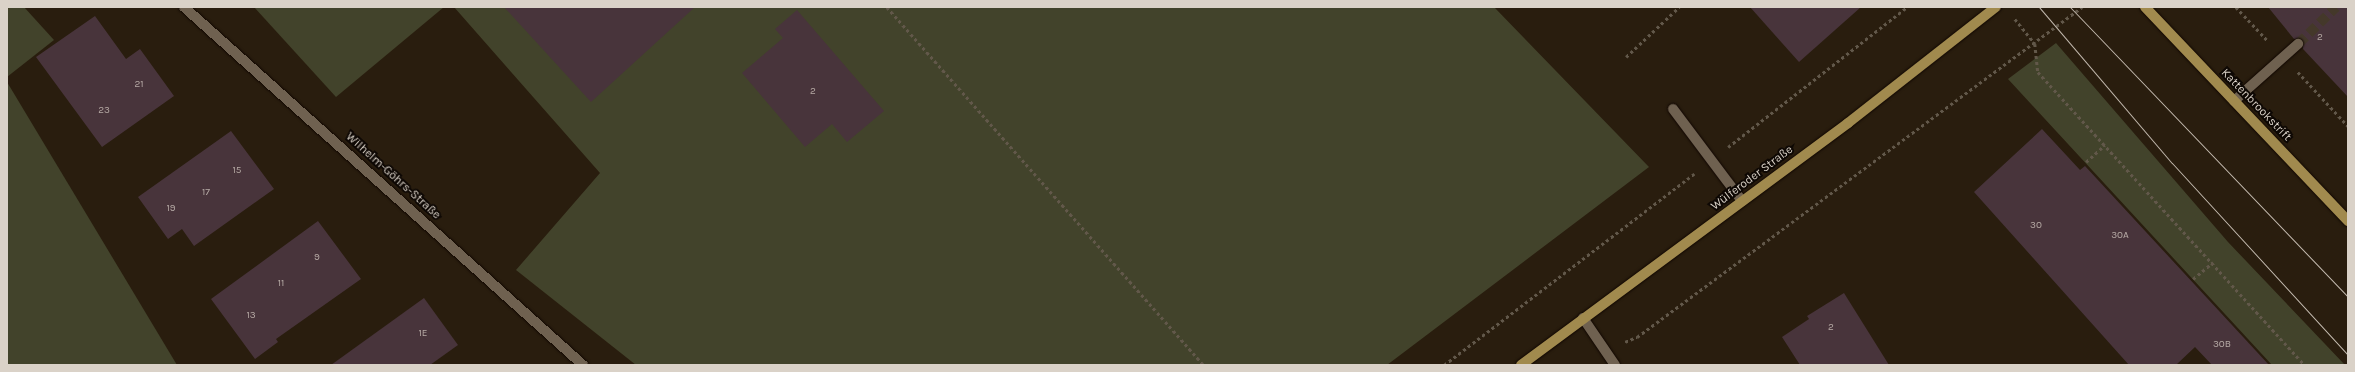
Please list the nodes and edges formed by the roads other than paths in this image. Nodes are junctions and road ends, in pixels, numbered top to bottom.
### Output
1 (184, 7) edge
2 (1996, 7) edge
3 (2145, 7) edge
4 (2298, 44) tunnel mouth
5 (2234, 101) junction
6 (1673, 110) dead end
7 (1742, 201) junction
8 (2348, 221) edge
9 (1583, 318) junction
10 (583, 365) edge
11 (1521, 365) edge
12 (1615, 365) edge

1 - 10 street, Wilhelm-Göhrs-Straße
2 - 7 main road, Wülferoder Straße
3 - 5 main road, Kattenbrookstrift
4 - 5 street
5 - 8 main road, Kattenbrookstrift
6 - 7 street
7 - 9 main road, Wülferoder Straße
9 - 11 main road, Wülferoder Straße
9 - 12 street

